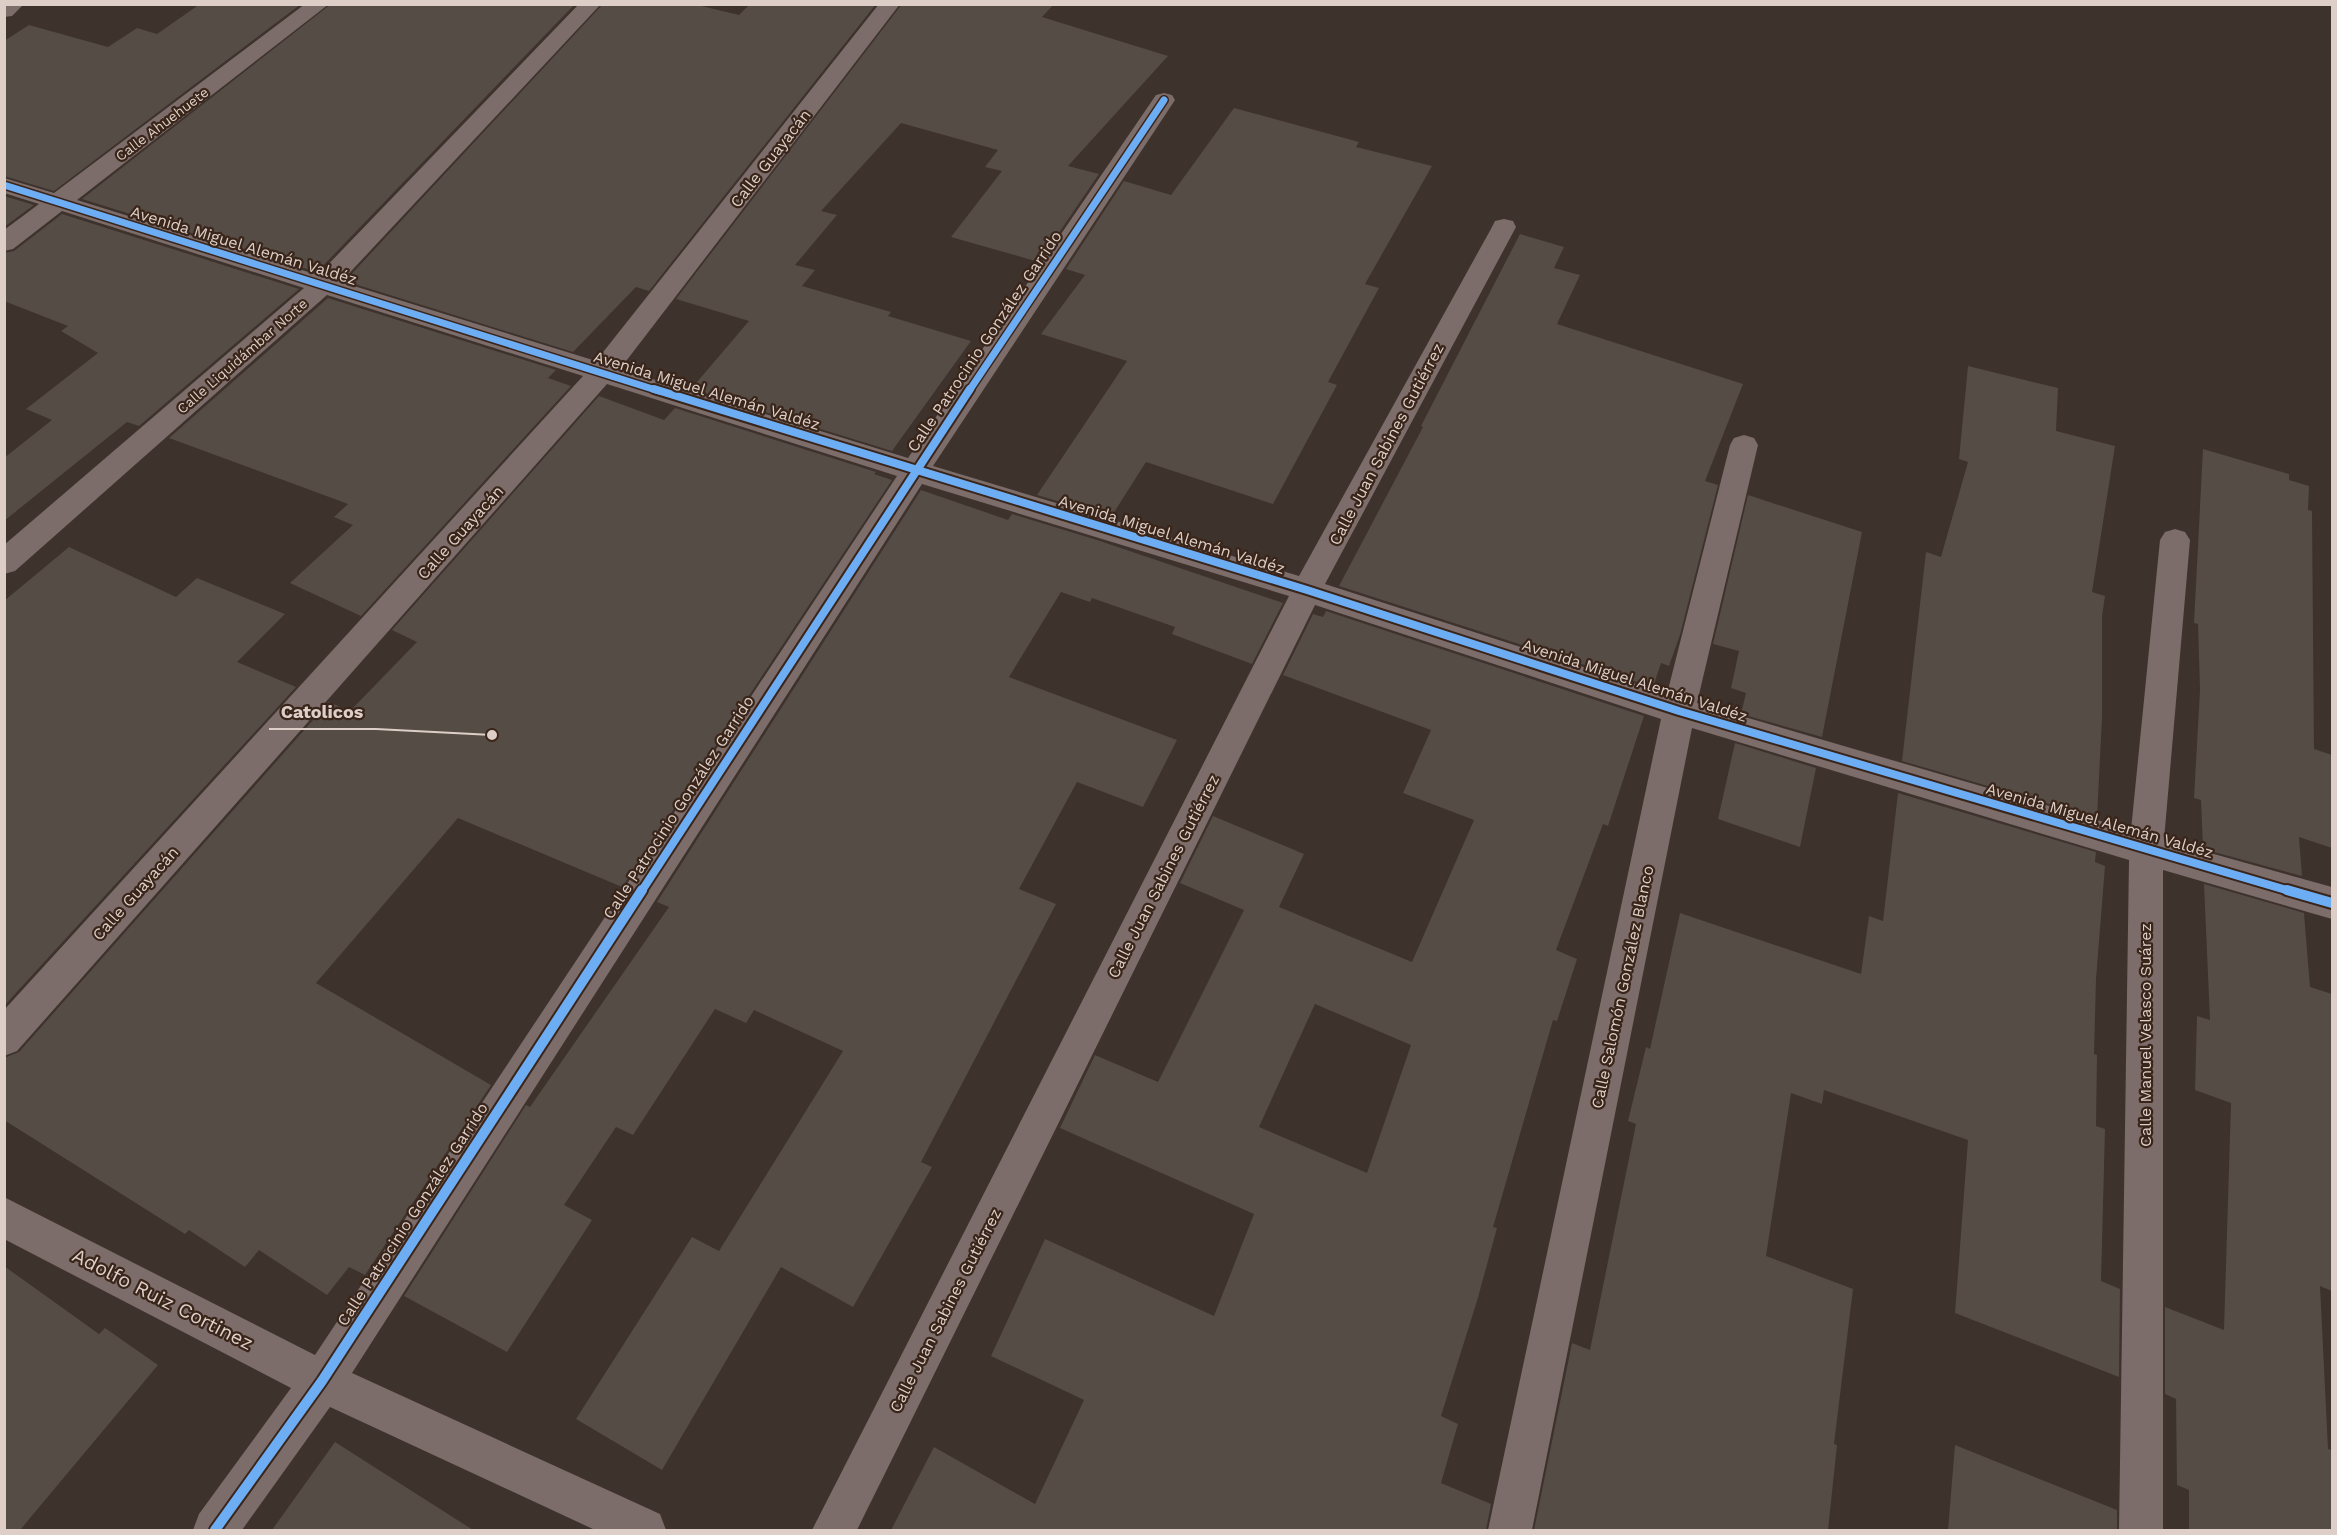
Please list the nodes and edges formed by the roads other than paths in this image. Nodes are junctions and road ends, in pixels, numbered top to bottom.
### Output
1 (14, 4) edge
2 (319, 4) edge
3 (591, 4) edge
4 (890, 4) edge
5 (4, 11) edge
6 (1164, 100) dead end
7 (4, 186) edge
8 (59, 203) junction
9 (1504, 227) dead end
10 (4, 243) edge
11 (323, 285) junction
12 (602, 373) junction
13 (1744, 445) dead end
14 (915, 471) junction
15 (2175, 540) dead end
16 (4, 563) edge
17 (1307, 590) junction
18 (1679, 711) junction
19 (2146, 850) junction
20 (2332, 903) edge
21 (4, 1038) edge
22 (4, 1217) edge
23 (322, 1381) junction
24 (215, 1530) edge
25 (644, 1530) edge
26 (834, 1530) edge
27 (1510, 1530) edge
28 (2141, 1530) edge

1 - 5 street
2 - 8 street, Calle Ahuehuete
3 - 11 street, Calle Liquidámbar Norte
4 - 12 street, Calle Guayacán
6 - 14 street, Calle Patrocinio González Garrido
7 - 8 street, Avenida Miguel Alemán Valdéz
8 - 10 street, Calle Ahuehuete
8 - 11 street, Avenida Miguel Alemán Valdéz
9 - 17 street, Calle Juan Sabines Gutiérrez
11 - 12 street, Avenida Miguel Alemán Valdéz
11 - 16 street, Calle Liquidámbar Norte
12 - 14 street, Avenida Miguel Alemán Valdéz
12 - 21 street, Calle Guayacán
13 - 18 street, Calle Salomón González Blanco
14 - 17 street, Avenida Miguel Alemán Valdéz
14 - 23 street, Calle Patrocinio González Garrido
15 - 19 street, Calle Manuel Velasco Suárez
17 - 18 street, Avenida Miguel Alemán Valdéz
17 - 26 street, Calle Juan Sabines Gutiérrez
18 - 19 street, Avenida Miguel Alemán Valdéz
18 - 27 street, Calle Salomón González Blanco
19 - 20 street, Avenida Miguel Alemán Valdéz
19 - 28 street, Calle Manuel Velasco Suárez
22 - 23 street, Adolfo Ruiz Cortinez
23 - 24 street, Calle Patrocinio González Garrido
23 - 25 street, Adolfo Ruiz Cortinez

